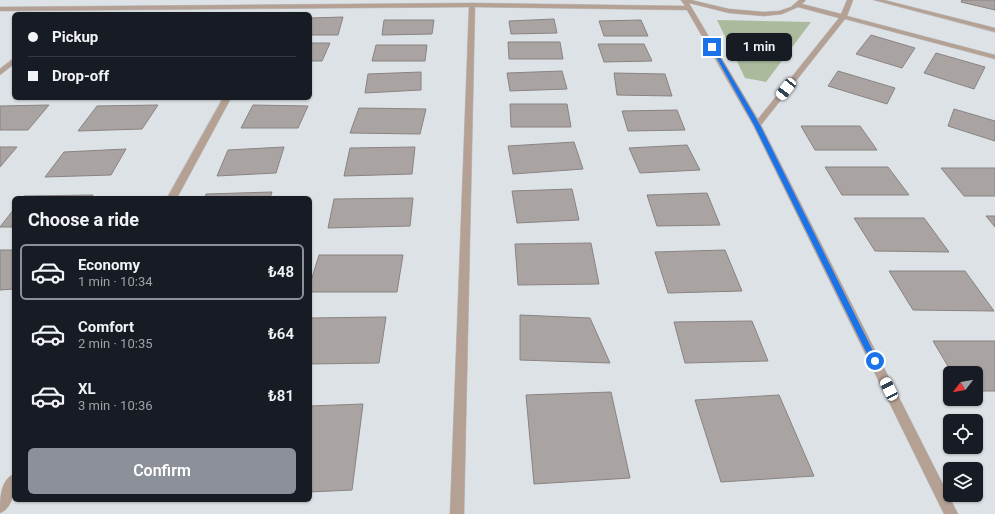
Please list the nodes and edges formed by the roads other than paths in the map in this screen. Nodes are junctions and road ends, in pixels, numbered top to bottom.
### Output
1 (80, 0) edge
2 (282, 0) edge
3 (850, 0) edge
4 (876, 0) edge
5 (686, 3) edge
6 (801, 3) edge
7 (472, 5) junction
8 (278, 7) junction
9 (71, 8) junction
10 (0, 9) edge
11 (67, 12) edge
12 (275, 12) edge
13 (843, 17) junction
14 (995, 30) edge
15 (995, 57) edge
16 (12, 62) edge
17 (0, 73) edge
18 (226, 100) edge
19 (757, 125) junction
20 (173, 196) edge
21 (12, 485) edge
22 (0, 506) edge
23 (457, 514) edge
24 (951, 514) edge

1 - 9 street
2 - 8 street
3 - 13 street
4 - 14 street
5 - 6 street
5 - 7 street
5 - 19 street
6 - 13 street
7 - 8 street
7 - 23 street
8 - 9 street
8 - 12 street
9 - 10 street
9 - 11 street
13 - 15 street
13 - 19 street
16 - 17 street
18 - 20 street
19 - 24 street
21 - 22 street

